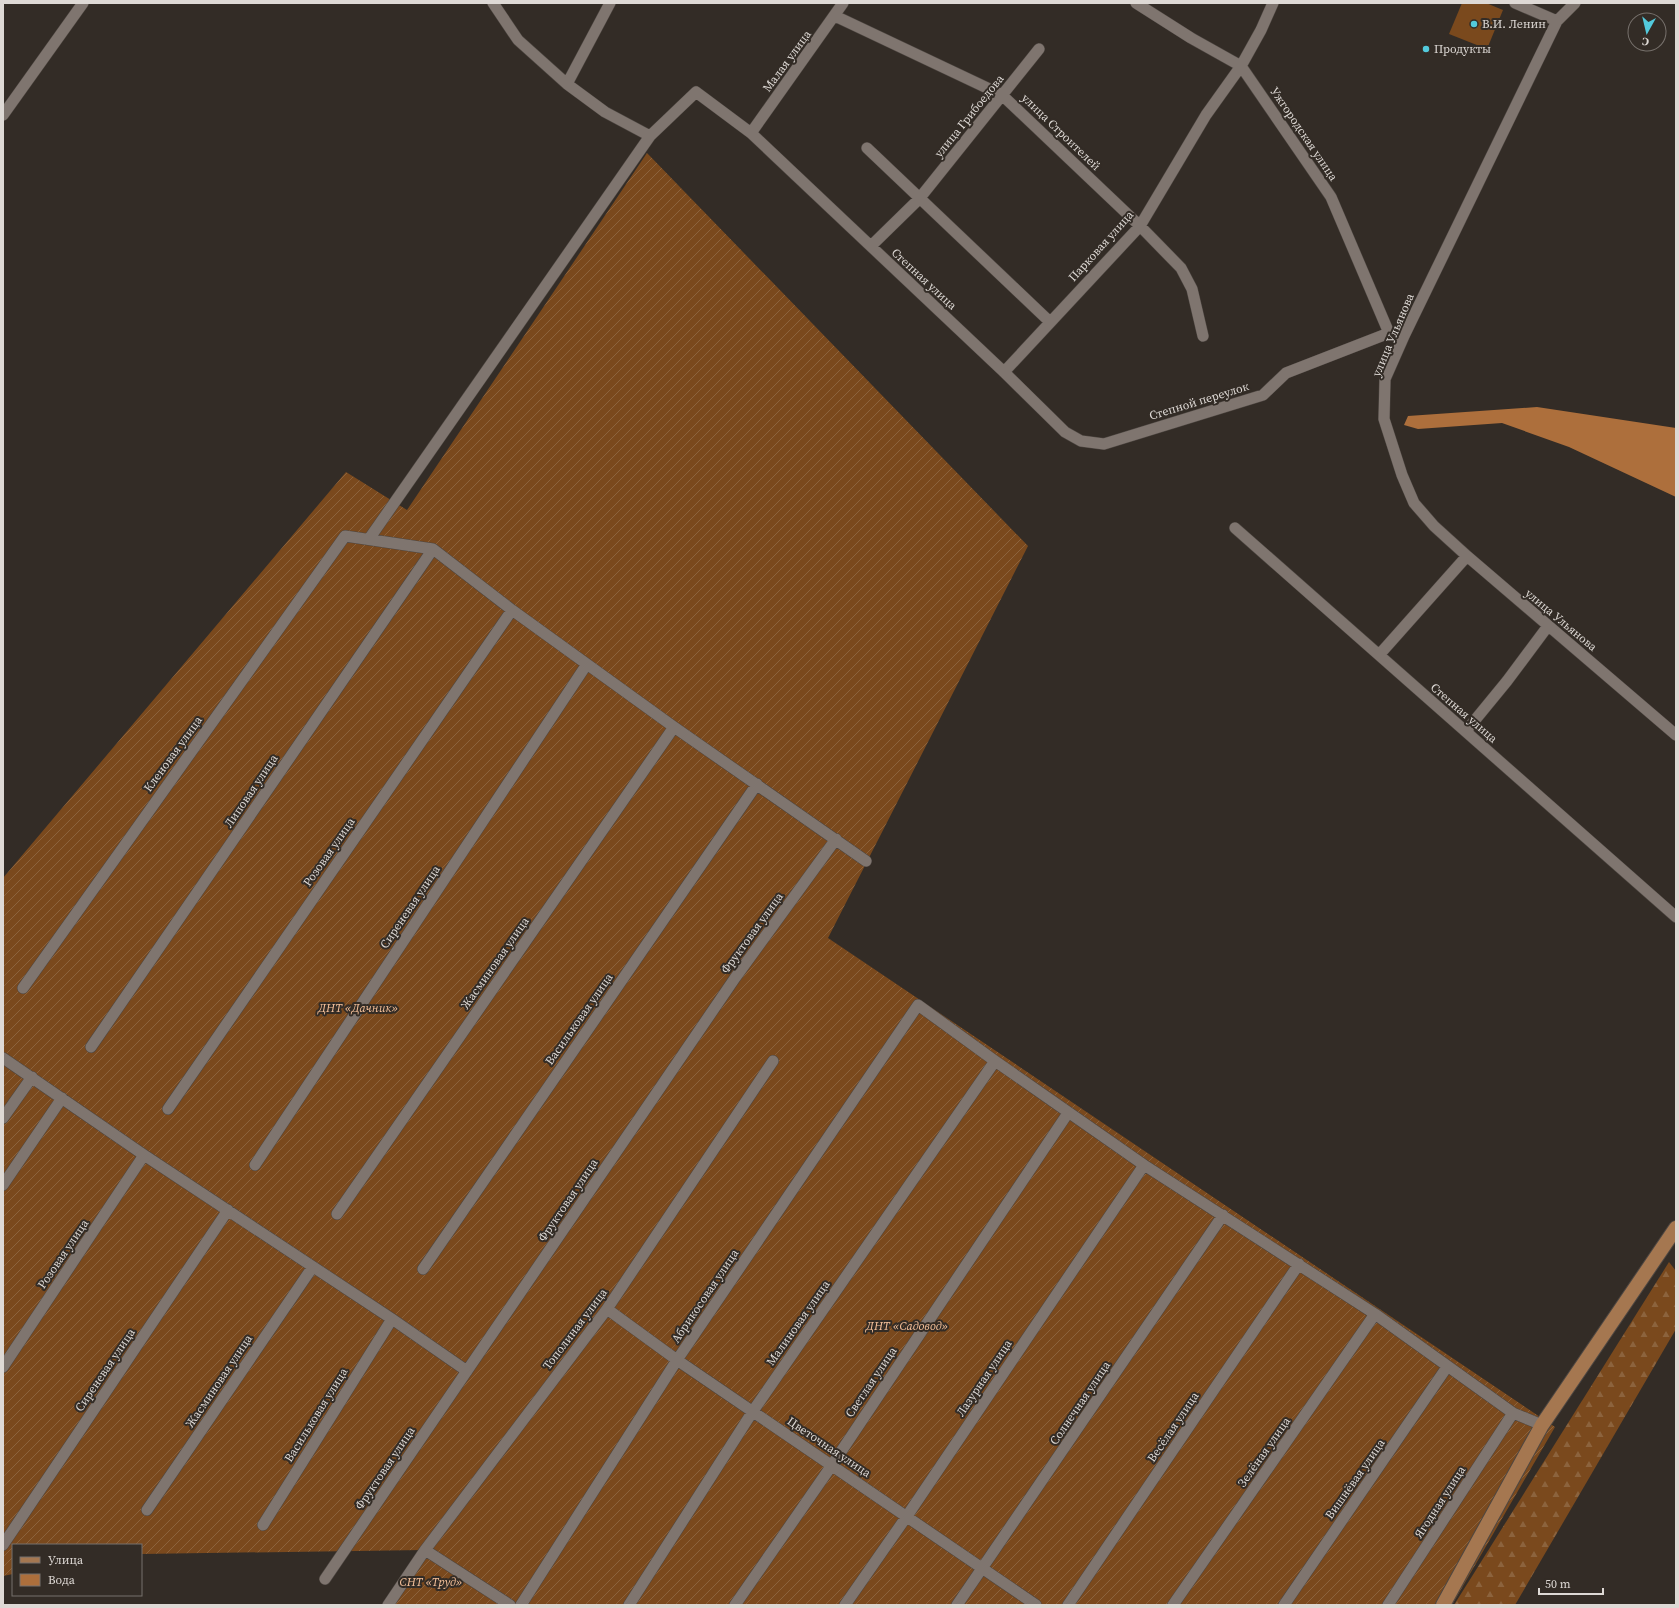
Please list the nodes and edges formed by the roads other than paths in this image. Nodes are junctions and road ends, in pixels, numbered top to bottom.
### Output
1 (83, 3) edge
2 (493, 3) edge
3 (610, 3) edge
4 (843, 3) edge
5 (1136, 3) edge
6 (1273, 3) edge
7 (1514, 3) edge
8 (1575, 3) edge
9 (835, 16) junction
10 (1557, 21) junction
11 (1039, 49) dead end
12 (1241, 66) junction
13 (567, 84) junction
14 (1002, 95) junction
15 (3, 115) edge
16 (751, 133) junction
17 (650, 136) junction
18 (866, 148) dead end
19 (918, 199) junction
20 (1140, 226) junction
21 (870, 246) junction
22 (1050, 322) junction
23 (1389, 333) junction
24 (1203, 336) dead end
25 (1404, 336) junction
26 (1004, 372) junction
27 (1081, 441) joint
28 (1235, 528) dead end
29 (368, 539) junction
30 (432, 549) junction
31 (1466, 556) junction
32 (512, 610) junction
33 (1548, 626) junction
34 (1379, 655) junction
35 (587, 664) junction
36 (674, 728) junction
37 (1466, 731) junction
38 (1676, 734) edge
39 (757, 784) junction
40 (836, 839) junction
41 (866, 861) dead end
42 (1676, 917) edge
43 (22, 988) dead end
44 (91, 1048) dead end
45 (3, 1058) edge
46 (773, 1061) dead end
47 (995, 1061) junction
48 (32, 1077) junction
49 (62, 1098) junction
50 (168, 1109) dead end
51 (1068, 1113) junction
52 (3, 1118) edge
53 (144, 1155) junction
54 (255, 1165) dead end
55 (1144, 1165) junction
56 (3, 1185) edge
57 (228, 1210) junction
58 (337, 1214) dead end
59 (1223, 1215) junction
60 (1676, 1228) edge
61 (1299, 1264) junction
62 (312, 1268) junction
63 (423, 1269) dead end
64 (607, 1310) junction
65 (1375, 1314) junction
66 (392, 1319) junction
67 (677, 1360) junction
68 (3, 1366) edge
69 (1447, 1367) junction
70 (467, 1371) junction
71 (753, 1411) junction
72 (1513, 1413) junction
73 (1542, 1425) junction
74 (832, 1465) junction
75 (146, 1510) dead end
76 (907, 1516) junction
77 (263, 1525) dead end
78 (3, 1545) edge
79 (425, 1550) junction
80 (983, 1568) junction
81 (326, 1580) dead end
82 (388, 1605) edge
83 (510, 1605) edge
84 (521, 1605) edge
85 (629, 1605) edge
86 (735, 1605) edge
87 (845, 1605) edge
88 (957, 1605) edge
89 (1036, 1605) edge
90 (1068, 1605) edge
91 (1173, 1605) edge
92 (1284, 1605) edge
93 (1388, 1605) edge
94 (1443, 1605) edge

1 - 15 street
2 - 13 street
3 - 13 street
4 - 9 street, Малая улица
5 - 12 street, Ужгородская улица
6 - 12 street
7 - 10 street
8 - 10 street, улица Ульянова
9 - 14 street, улица Строителей
9 - 16 street, Малая улица
10 - 25 street, улица Ульянова
11 - 14 street, улица Грибоедова
12 - 20 street, Парковая улица
12 - 23 street, Ужгородская улица
13 - 17 street
14 - 19 street, улица Грибоедова
14 - 20 street, улица Строителей
16 - 17 street, Степная улица
16 - 21 street, Степная улица
17 - 29 street
18 - 19 street
19 - 21 street, улица Грибоедова
19 - 22 street
20 - 22 street, Парковая улица
20 - 24 street, улица Строителей
21 - 26 street, Степная улица
22 - 26 street, Парковая улица
23 - 25 street
23 - 27 street, Степной переулок
25 - 31 street, улица Ульянова
26 - 27 street, Степная улица
28 - 34 street, Степная улица
29 - 30 street
29 - 43 street, Кленовая улица
30 - 32 street
30 - 44 street, Липовая улица
31 - 33 street, улица Ульянова
31 - 34 street
32 - 35 street
32 - 50 street, Розовая улица
33 - 37 street
33 - 38 street, улица Ульянова
34 - 37 street, Степная улица
35 - 36 street
35 - 54 street, Сиреневая улица
36 - 39 street
36 - 58 street, Жасминовая улица
37 - 42 street, Степная улица
39 - 40 street
39 - 63 street, Васильковая улица
40 - 41 street
40 - 70 street, Фруктовая улица
45 - 48 street
46 - 64 street, Тополиная улица
47 - 51 street
47 - 67 street, Абрикосовая улица
47 - 71 street, Малиновая улица
48 - 49 street
48 - 52 street
49 - 53 street
49 - 56 street
51 - 55 street
51 - 74 street, Светлая улица
53 - 57 street
53 - 68 street, Розовая улица
55 - 59 street
55 - 76 street, Лазурная улица
57 - 62 street
57 - 78 street, Сиреневая улица
59 - 61 street
59 - 80 street, Солнечная улица
60 - 73 main road
61 - 65 street
61 - 90 street, Весёлая улица
62 - 66 street
62 - 75 street, Жасминовая улица
64 - 67 street, Цветочная улица
64 - 79 street, Тополиная улица
65 - 69 street
65 - 91 street, Зелёная улица
66 - 70 street
66 - 77 street, Васильковая улица
67 - 71 street, Цветочная улица
67 - 84 street, Абрикосовая улица
69 - 72 street
69 - 92 street, Вишнёвая улица
70 - 81 street, Фруктовая улица
71 - 74 street, Цветочная улица
71 - 85 street, Малиновая улица
72 - 73 street
72 - 93 street, Ягодная улица
73 - 94 main road
74 - 76 street, Цветочная улица
74 - 86 street, Светлая улица
76 - 80 street, Цветочная улица
76 - 87 street, Лазурная улица
79 - 82 street, Тополиная улица
79 - 83 street
80 - 88 street, Солнечная улица
80 - 89 street, Цветочная улица

